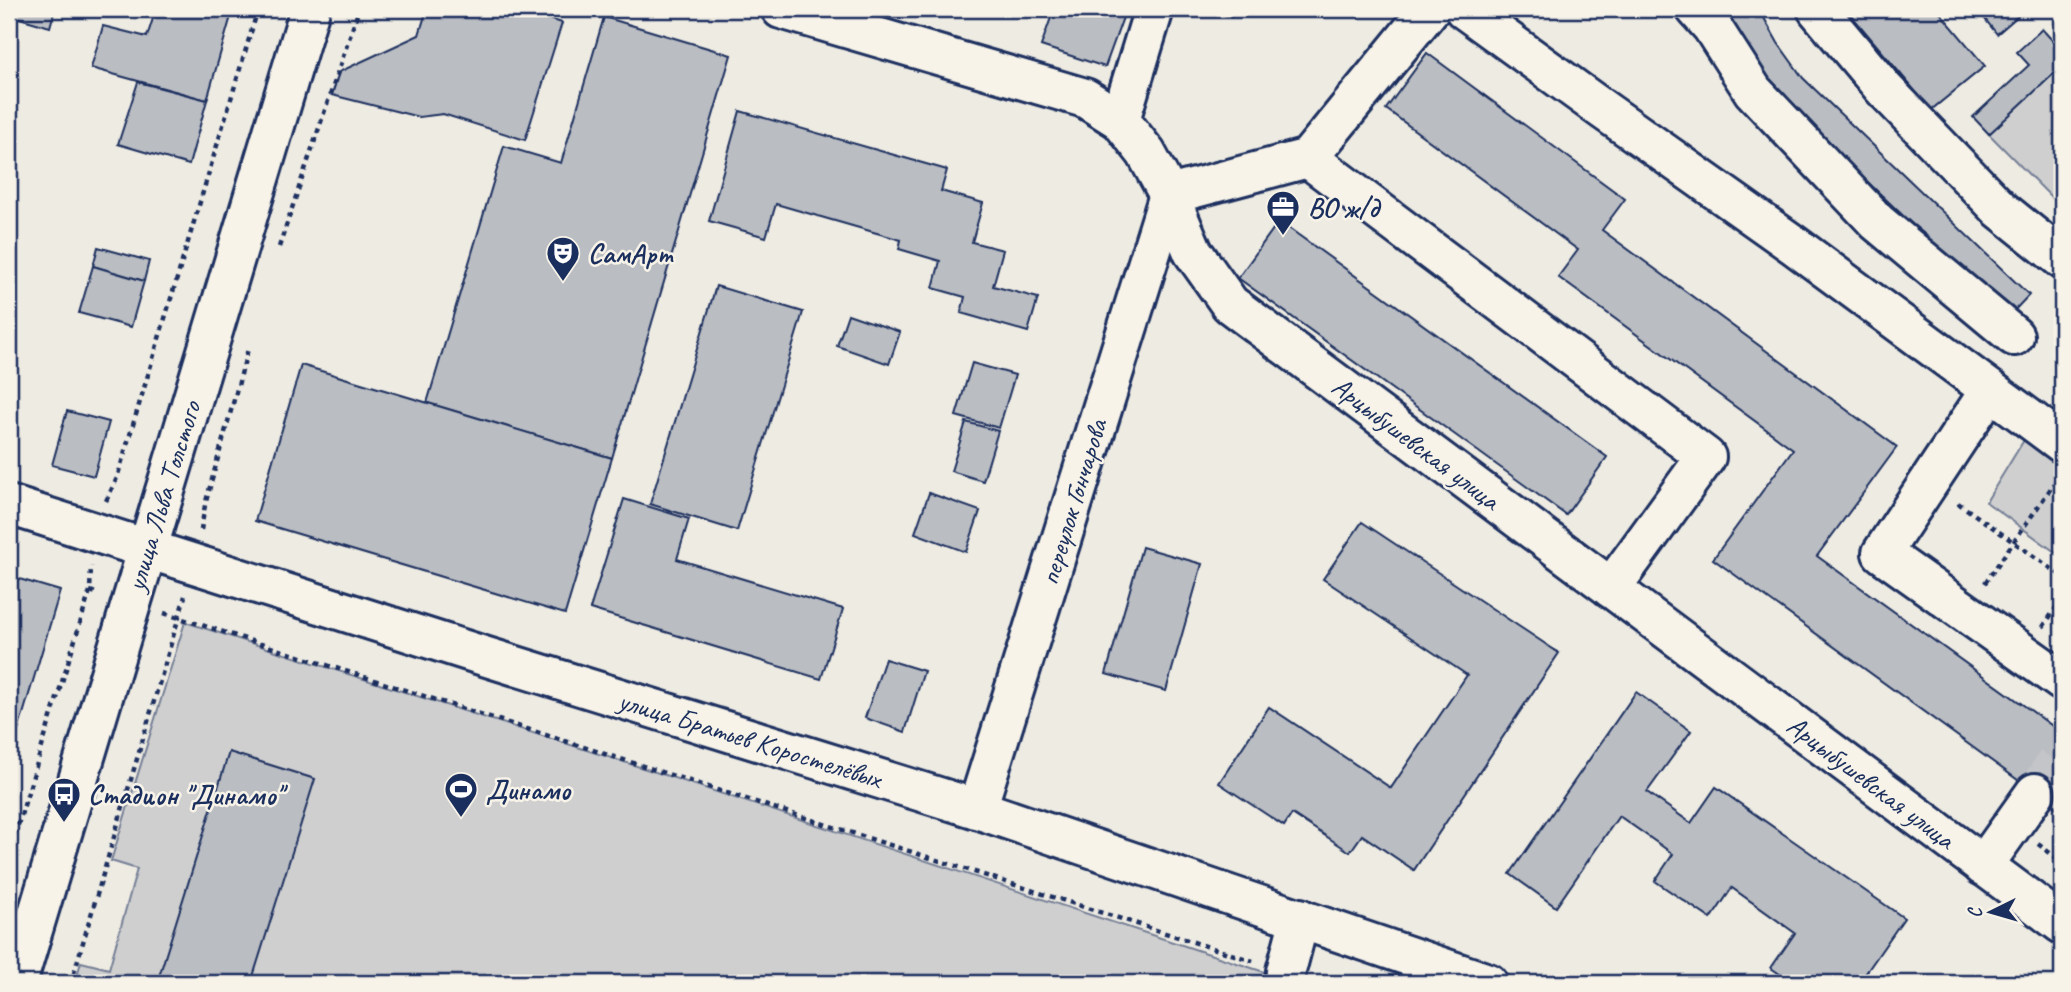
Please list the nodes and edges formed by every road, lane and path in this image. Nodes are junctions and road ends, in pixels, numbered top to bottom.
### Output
1 (258, 9) edge
2 (310, 9) edge
3 (359, 9) edge
4 (781, 9) edge
5 (1154, 9) edge
6 (1430, 9) edge
7 (1464, 9) edge
8 (1696, 9) edge
9 (1817, 9) edge
10 (1120, 120) junction
11 (1308, 158) junction
12 (1169, 195) junction
13 (274, 259) dead end
14 (2062, 260) edge
15 (2014, 336) dead end
16 (251, 337) dead end
17 (1990, 390) junction
18 (2062, 443) edge
19 (2062, 471) edge
20 (1929, 482) junction
21 (9, 505) edge
22 (93, 531) junction
23 (2014, 541) junction
24 (147, 548) junction
25 (195, 565) junction
26 (2062, 576) edge
27 (1611, 588) junction
28 (90, 591) junction
29 (130, 603) junction
30 (1965, 612) junction
31 (179, 617) junction
32 (2062, 681) edge
33 (2035, 793) tunnel mouth
34 (976, 809) junction
35 (9, 854) edge
36 (1983, 866) junction
37 (1300, 918) junction
38 (2062, 924) edge
39 (1285, 977) edge
40 (17, 983) edge
41 (71, 983) edge
42 (1488, 983) edge

1 - 22 path
2 - 24 street, улица Льва Толстого
3 - 13 path
4 - 10 street, Арцыбушевская улица
5 - 10 street
6 - 11 street
7 - 17 street
8 - 15 street
9 - 14 street
10 - 12 street, Арцыбушевская улица
11 - 12 street
11 - 27 street
12 - 27 street, Арцыбушевская улица
12 - 34 street, переулок Гончарова
16 - 25 path
17 - 18 street
17 - 20 street
19 - 23 path
20 - 23 path
20 - 30 street
21 - 22 street, улица Братьев Коростелёвых
22 - 24 street, улица Братьев Коростелёвых
22 - 28 path
23 - 26 path
23 - 30 path
24 - 25 street, улица Братьев Коростелёвых
24 - 29 street, улица Льва Толстого
25 - 31 path
25 - 34 street, улица Братьев Коростелёвых
27 - 36 street, Арцыбушевская улица
28 - 29 path
28 - 35 path
29 - 31 path
29 - 40 street, улица Льва Толстого
30 - 32 street
31 - 39 path
31 - 41 path
33 - 36 street
34 - 37 street, улица Братьев Коростелёвых
36 - 38 street, Арцыбушевская улица
37 - 39 street
37 - 42 street, улица Братьев Коростелёвых

